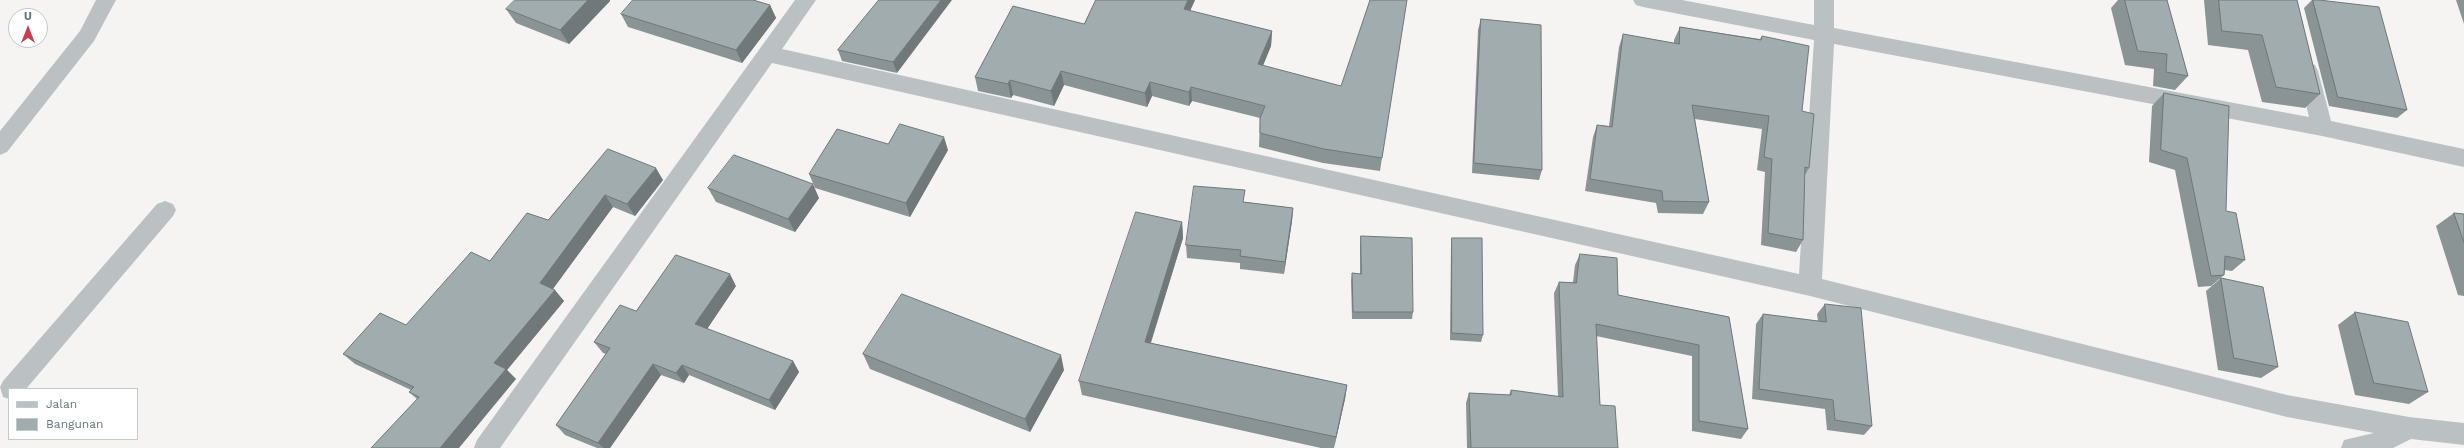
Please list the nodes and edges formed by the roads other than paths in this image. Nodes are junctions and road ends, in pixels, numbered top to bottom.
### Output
1 (106, 0) edge
2 (1643, 0) edge
3 (1824, 0) edge
4 (804, 1) edge
5 (1824, 35) junction
6 (2304, 53) edge
7 (768, 54) junction
8 (2322, 128) junction
9 (0, 146) edge
10 (2464, 158) edge
11 (165, 210) dead end
12 (1810, 286) junction
13 (12, 388) edge
14 (8, 392) edge
15 (0, 401) edge
16 (2409, 428) junction
17 (2464, 434) edge
18 (486, 448) edge
19 (2353, 448) edge

1 - 9 street
2 - 5 street
3 - 5 street
4 - 7 street
5 - 8 street
5 - 12 street
6 - 8 street
7 - 12 street
7 - 18 street
8 - 10 street
11 - 13 street
12 - 16 street
14 - 15 street
16 - 17 street
16 - 19 street

